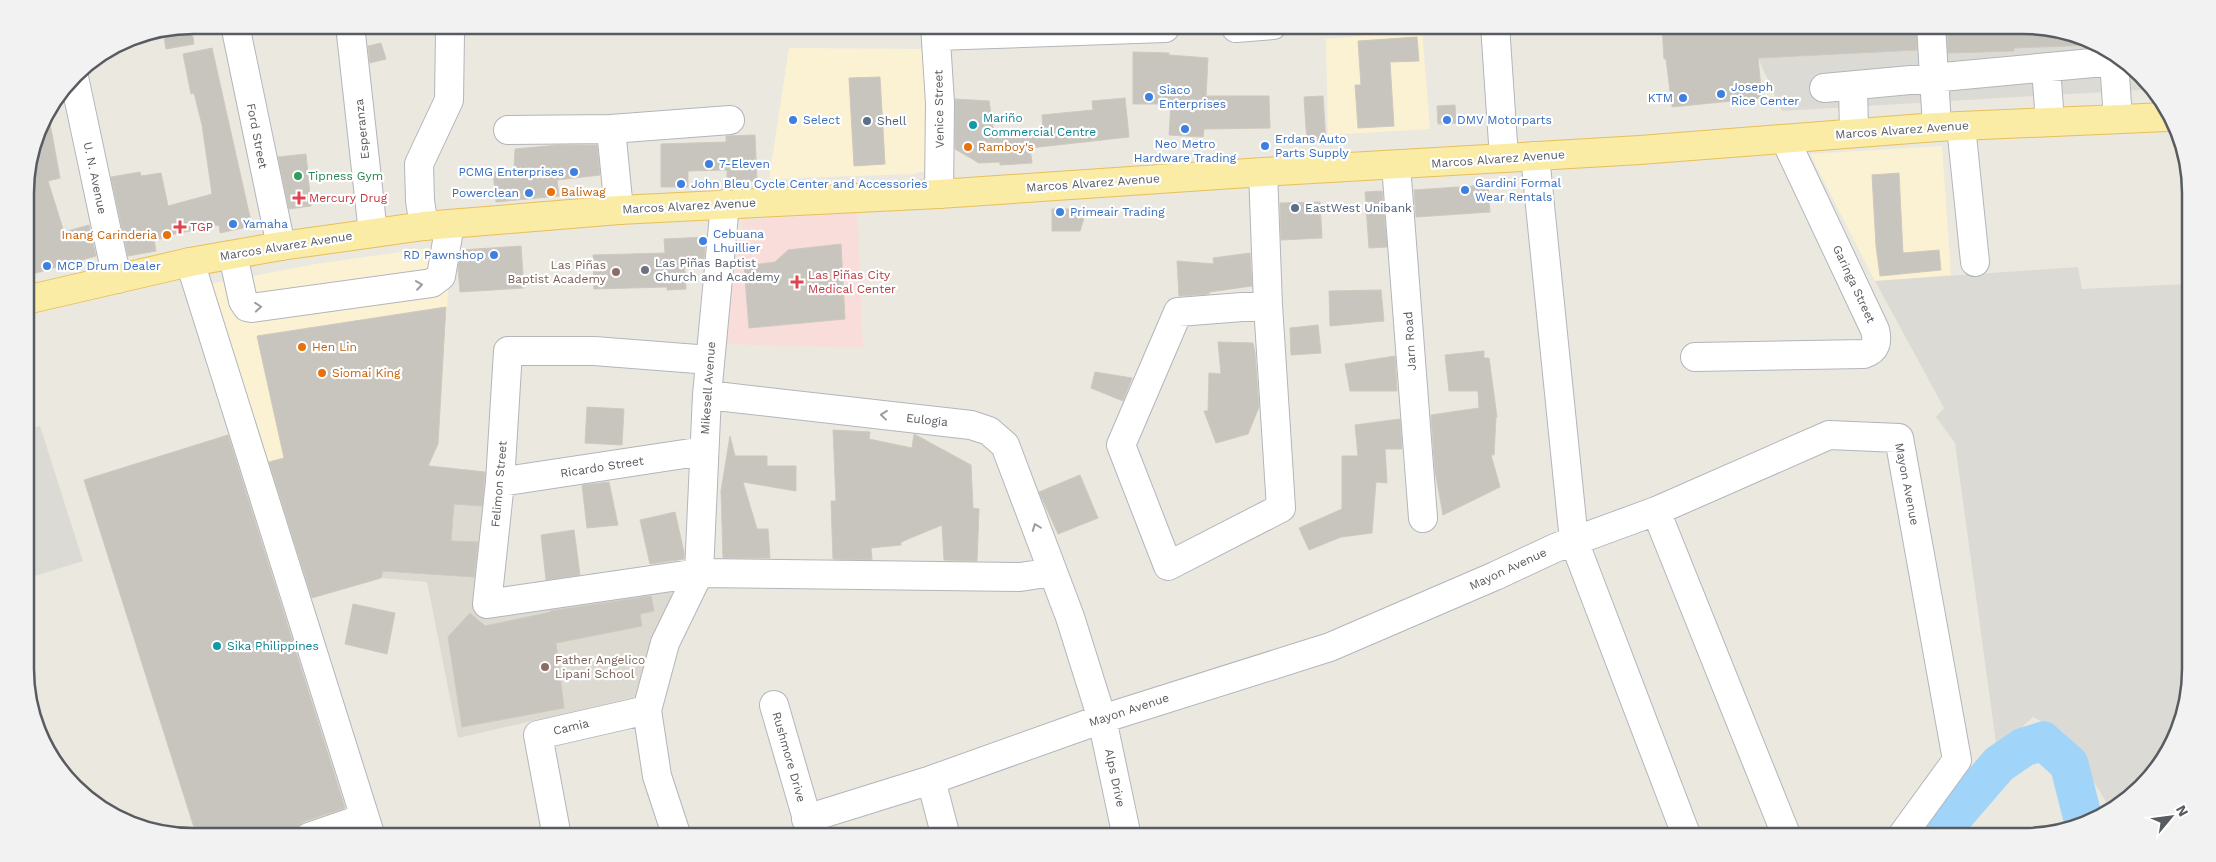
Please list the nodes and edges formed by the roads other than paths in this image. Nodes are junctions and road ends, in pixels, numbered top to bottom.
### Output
1 (237, 34) edge
2 (351, 34) edge
3 (450, 34) edge
4 (936, 34) edge
5 (1496, 34) edge
6 (1932, 34) edge
7 (2111, 60) edge
8 (2114, 63) edge
9 (2046, 68) junction
10 (1934, 79) junction
11 (76, 85) edge
12 (1853, 86) junction
13 (1824, 88) dead end
14 (2163, 117) edge
15 (2118, 119) junction
16 (730, 120) dead end
17 (2050, 122) junction
18 (1949, 126) junction
19 (612, 129) junction
20 (508, 130) dead end
21 (1854, 133) junction
22 (1784, 139) junction
23 (1535, 156) junction
24 (1504, 158) junction
25 (1396, 165) junction
26 (1263, 172) junction
27 (939, 194) junction
28 (724, 204) junction
29 (619, 210) junction
30 (437, 225) junction
31 (373, 233) junction
32 (281, 246) junction
33 (233, 255) junction
34 (190, 262) junction
35 (1975, 262) dead end
36 (117, 279) junction
37 (34, 298) edge
38 (1268, 305) junction
39 (1695, 356) dead end
40 (710, 360) junction
41 (707, 395) junction
42 (704, 451) junction
43 (500, 482) junction
44 (1656, 511) junction
45 (1424, 518) dead end
46 (1574, 541) junction
47 (1053, 572) junction
48 (699, 573) junction
49 (774, 705) dead end
50 (647, 710) junction
51 (1102, 719) junction
52 (931, 780) junction
53 (368, 827) edge
54 (555, 828) edge
55 (674, 828) edge
56 (809, 828) edge
57 (944, 828) edge
58 (1125, 828) edge
59 (1684, 828) edge
60 (1783, 828) edge
61 (1908, 828) edge

1 - 32 street, Ford Street
2 - 31 street, Esperanza
3 - 30 street
4 - 27 street, Venice Street
5 - 24 street
6 - 10 street
7 - 9 street
8 - 15 street
9 - 10 street
9 - 17 street
10 - 12 street
10 - 18 street
11 - 36 street, U. N. Avenue
12 - 13 street
12 - 21 street
14 - 15 main road, Marcos Alvarez Avenue
15 - 17 main road, Marcos Alvarez Avenue
16 - 19 street
17 - 18 main road, Marcos Alvarez Avenue
18 - 21 main road, Marcos Alvarez Avenue
18 - 35 street
19 - 20 street
19 - 29 street
21 - 22 main road, Marcos Alvarez Avenue
22 - 23 main road, Marcos Alvarez Avenue
22 - 39 street, Garinga Street
23 - 24 main road, Marcos Alvarez Avenue
23 - 46 street
24 - 25 main road, Marcos Alvarez Avenue
25 - 26 main road, Marcos Alvarez Avenue
25 - 45 street, Jarn Road
26 - 27 main road, Marcos Alvarez Avenue
26 - 38 street
27 - 28 main road, Marcos Alvarez Avenue
28 - 29 main road, Marcos Alvarez Avenue
28 - 40 street, Mikesell Avenue
29 - 30 main road, Marcos Alvarez Avenue
30 - 31 main road, Marcos Alvarez Avenue
33 -> 30 street
31 - 32 main road, Marcos Alvarez Avenue
32 - 33 main road, Marcos Alvarez Avenue
33 - 34 main road, Marcos Alvarez Avenue
34 - 36 main road, Marcos Alvarez Avenue
34 - 53 street
36 - 37 main road, Marcos Alvarez Avenue
38 - 38 street
40 - 41 street, Mikesell Avenue
40 - 43 street, Felimon Street
41 - 42 street, Mikesell Avenue
47 -> 41 street, Eulogia
42 - 43 street, Ricardo Street
42 - 48 street, Mikesell Avenue
43 - 48 street, Felimon Street
44 - 46 street, Mayon Avenue
44 - 60 street
44 - 61 street, Mayon Avenue
46 - 51 street, Mayon Avenue
46 - 59 street
47 - 48 street
47 - 51 street, Eulogia
48 - 50 street
49 - 56 street, Rushmore Drive
50 - 54 street, Camia
50 - 55 street
51 - 52 street, Mayon Avenue
51 - 58 street, Alps Drive
52 - 56 street, Mayon Avenue
52 - 57 street

